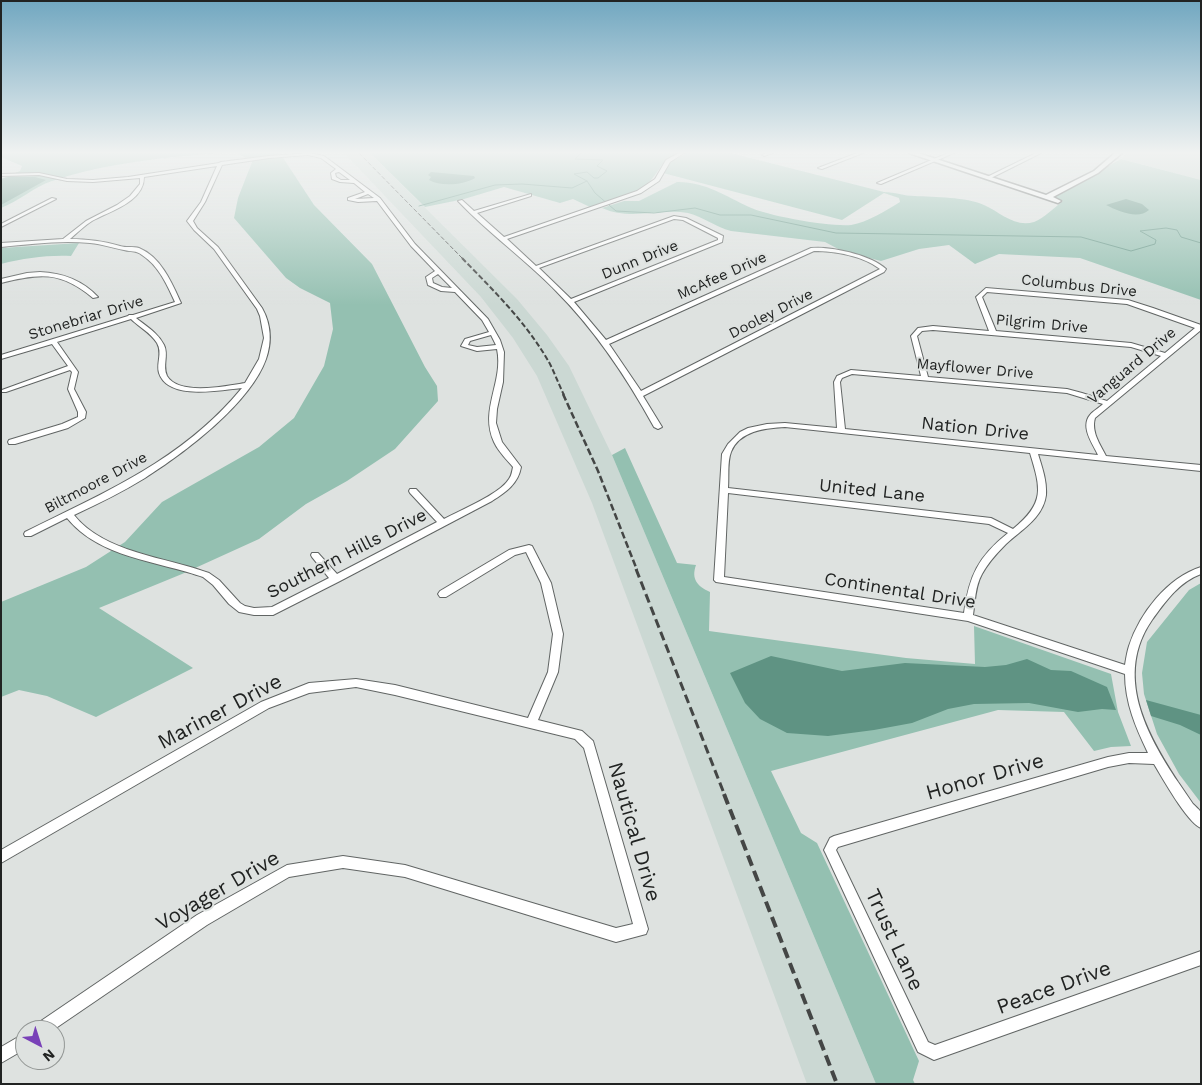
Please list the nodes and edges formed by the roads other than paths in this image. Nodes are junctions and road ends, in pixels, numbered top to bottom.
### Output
1 (45, 204) edge
2 (123, 204) edge
3 (202, 204) edge
4 (381, 204) edge
5 (463, 204) edge
6 (502, 204) edge
7 (607, 204) edge
8 (473, 213) junction
9 (1, 226) edge
10 (700, 227) joint
11 (502, 239) junction
12 (66, 240) junction
13 (1, 245) edge
14 (852, 256) joint
15 (535, 268) junction
16 (438, 272) junction
17 (1, 281) edge
18 (456, 290) junction
19 (95, 298) dead end
20 (570, 302) junction
21 (141, 313) junction
22 (131, 316) junction
23 (142, 324) junction
24 (1200, 327) edge
25 (994, 333) junction
26 (493, 334) junction
27 (53, 341) junction
28 (605, 343) junction
29 (499, 347) junction
30 (1166, 355) junction
31 (1, 357) edge
32 (72, 367) junction
33 (839, 377) joint
34 (925, 378) junction
35 (247, 385) junction
36 (224, 389) junction
37 (4, 390) dead end
38 (242, 392) junction
39 (639, 395) junction
40 (1108, 404) junction
41 (658, 427) dead end
42 (841, 430) junction
43 (12, 442) dead end
44 (1033, 450) junction
45 (1103, 457) junction
46 (1201, 468) edge
47 (723, 490) junction
48 (413, 491) dead end
49 (68, 514) junction
50 (442, 522) junction
51 (1014, 533) junction
52 (28, 534) dead end
53 (315, 555) dead end
54 (1201, 570) edge
55 (337, 579) junction
56 (443, 594) dead end
57 (968, 617) junction
58 (1128, 670) junction
59 (531, 723) junction
60 (589, 745) joint
61 (1156, 758) junction
62 (1201, 822) edge
63 (830, 850) joint
64 (1, 857) edge
65 (640, 929) joint
66 (1201, 958) edge
67 (55, 1020) edge
68 (15, 1047) edge
69 (923, 1047) joint
70 (1, 1056) edge

1 - 9 street
2 - 12 street
3 - 35 street, Biltmoore Drive
4 - 16 street, Southern Hills Drive
5 - 8 street
6 - 8 street
7 - 11 street
8 - 11 street
10 - 15 street
10 - 20 street, Dunn Drive
11 - 15 street
12 - 13 street
12 - 21 street, Stonebriar Drive
14 - 28 street, McAfee Drive
14 - 39 street, Dooley Drive
15 - 20 street
16 - 18 street, Southern Hills Drive
16 - 18 street
17 - 19 street
18 - 26 street, Southern Hills Drive
20 - 28 street
21 - 22 street, Stonebriar Drive
21 - 23 street
22 - 23 street
22 - 27 street, Stonebriar Drive
23 - 36 street
24 - 25 street, Columbus Drive
24 - 30 street, Vanguard Drive
25 - 30 street, Pilgrim Drive
25 - 34 street, Pilgrim Drive
26 - 29 street, Southern Hills Drive
26 - 29 street
27 - 31 street, Stonebriar Drive
27 - 32 street
28 - 39 street
29 - 50 street, Southern Hills Drive
30 - 40 street, Vanguard Drive
32 - 37 street
32 - 43 street
33 - 34 street, Mayflower Drive
33 - 42 street
34 - 40 street, Mayflower Drive
35 - 36 street
35 - 38 street, Biltmoore Drive
36 - 38 street
38 - 49 street, Biltmoore Drive
39 - 41 street
40 - 45 street, Vanguard Drive
42 - 44 street, Nation Drive
42 - 47 street, Nation Drive
44 - 45 street, Nation Drive
44 - 51 street
45 - 46 street, Nation Drive
47 - 51 street, United Lane
47 - 57 street, Continental Drive
48 - 50 street
49 - 52 street, Biltmoore Drive
49 - 55 street, Southern Hills Drive
50 - 55 street, Southern Hills Drive
51 - 57 street
53 - 55 street
54 - 58 street
56 - 59 street
57 - 58 street, Continental Drive
58 - 61 street
59 - 60 street, Mariner Drive
59 - 64 street, Mariner Drive
60 - 65 street, Nautical Drive
61 - 62 street
61 - 63 street, Honor Drive
63 - 69 street, Trust Lane
65 - 67 street, Voyager Drive
66 - 69 street, Peace Drive
68 - 70 street

